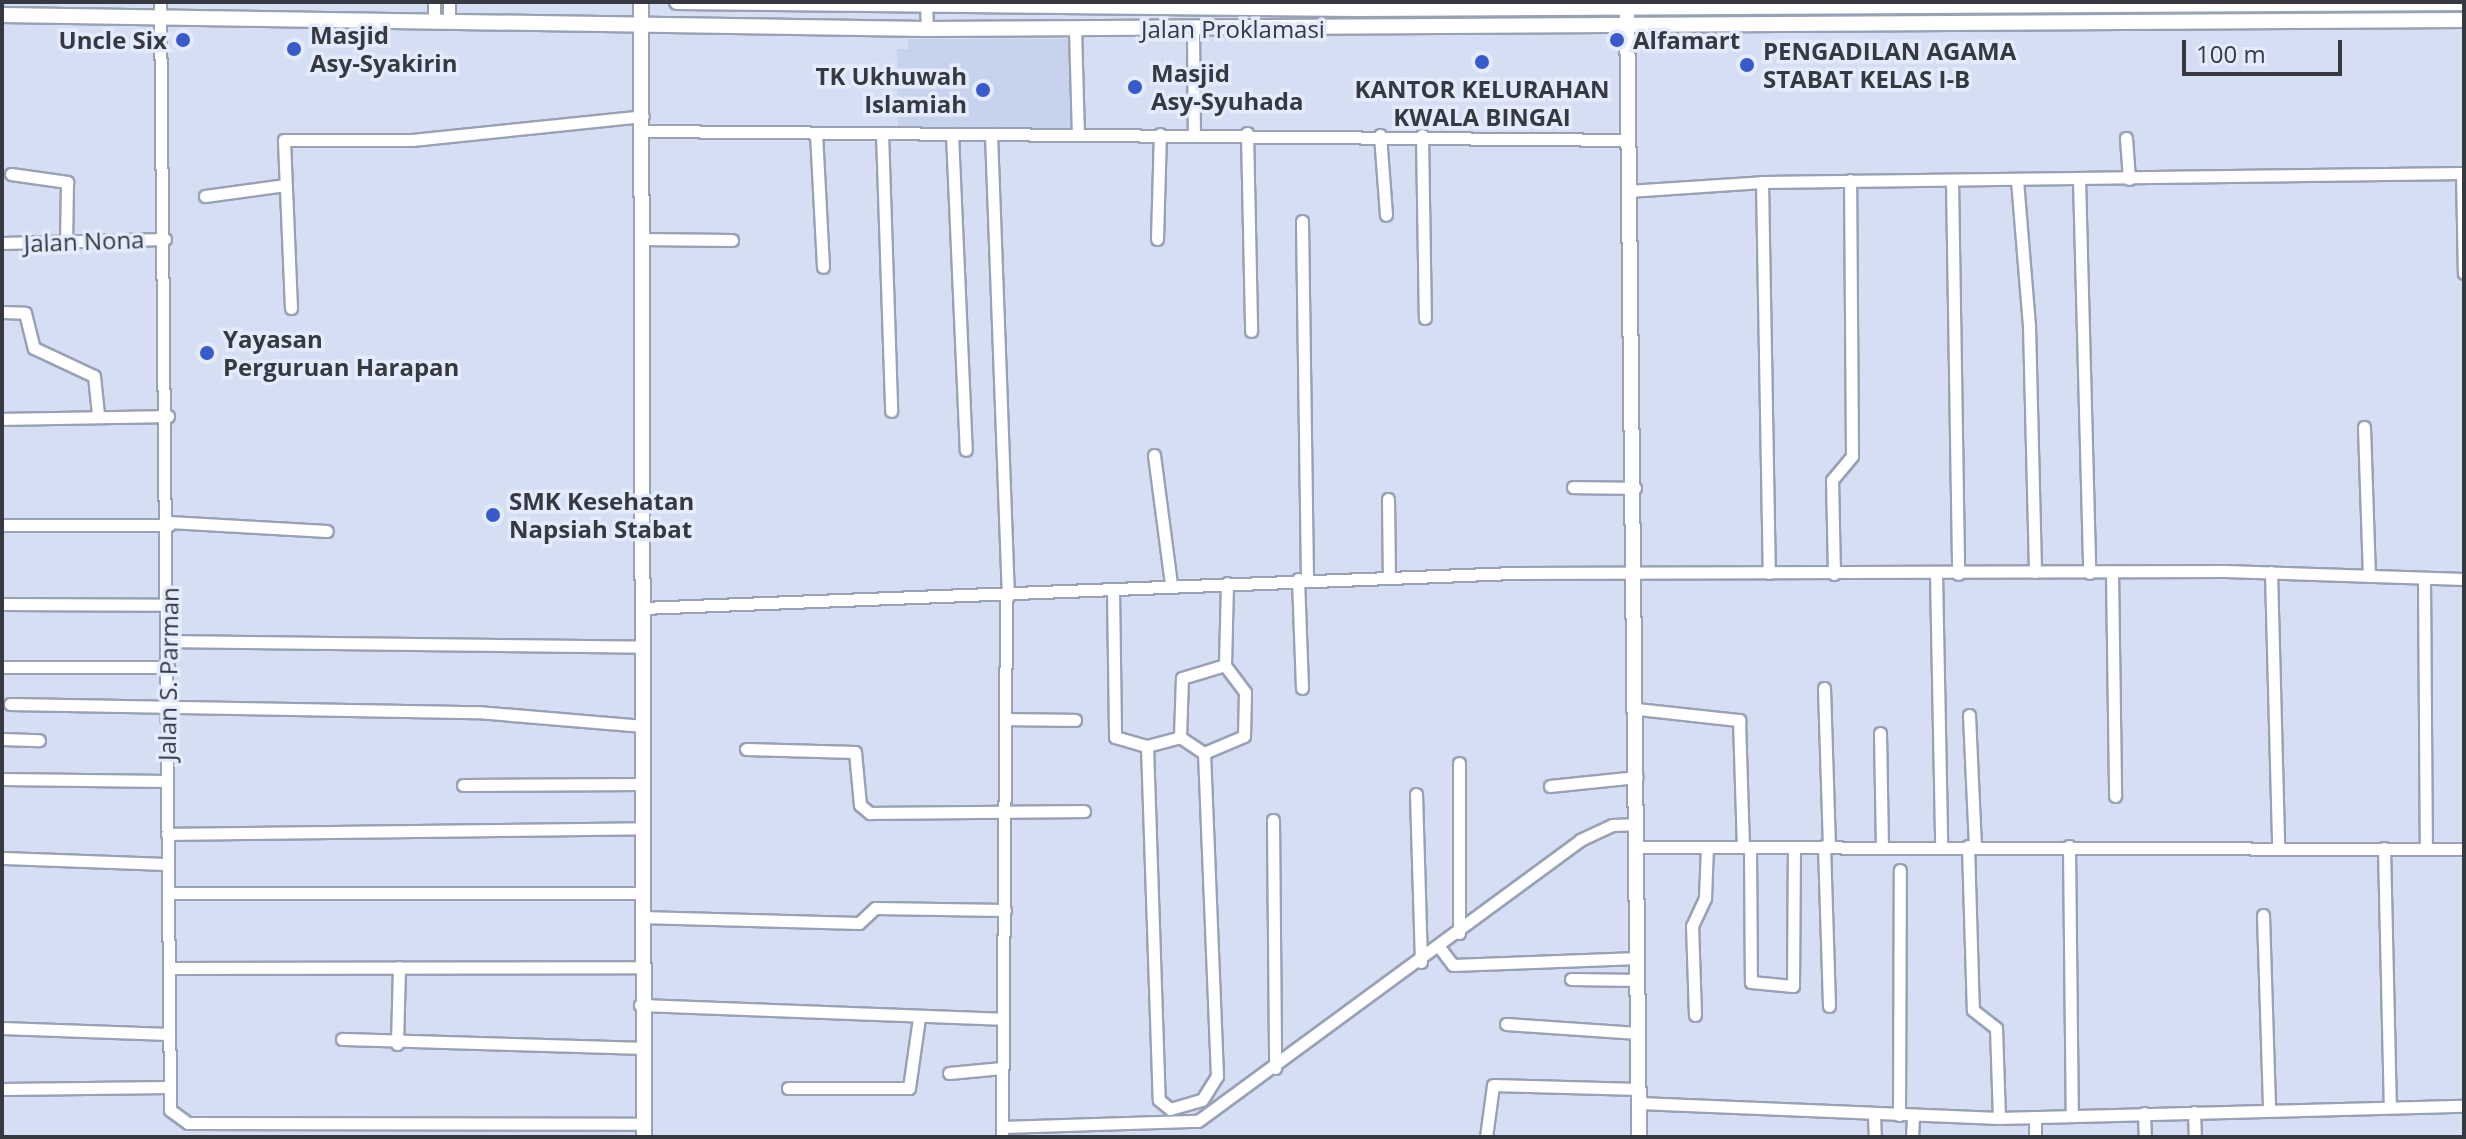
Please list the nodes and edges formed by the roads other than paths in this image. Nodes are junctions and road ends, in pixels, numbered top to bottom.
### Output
1 (641, 2) edge
2 (677, 2) edge
3 (2386, 3) edge
4 (2404, 3) edge
5 (2464, 3) edge
6 (926, 5) edge
7 (1357, 6) edge
8 (1627, 6) junction
9 (2009, 6) junction
10 (160, 9) edge
11 (449, 9) edge
12 (434, 10) edge
13 (2, 15) edge
14 (2388, 20) junction
15 (2464, 20) edge
16 (2406, 21) junction
17 (641, 22) junction
18 (2011, 24) junction
19 (1629, 28) junction
20 (927, 29) junction
21 (1075, 29) junction
22 (1193, 29) junction
23 (1359, 29) junction
24 (643, 123) junction
25 (816, 133) junction
26 (882, 133) junction
27 (1247, 133) junction
28 (952, 134) junction
29 (991, 134) junction
30 (1078, 134) junction
31 (1160, 134) junction
32 (1194, 134) junction
33 (1380, 135) junction
34 (1422, 135) junction
35 (2126, 138) dead end
36 (1629, 140) junction
37 (2463, 173) edge
38 (11, 174) dead end
39 (2079, 179) junction
40 (2129, 179) junction
41 (1850, 180) junction
42 (1952, 180) junction
43 (2017, 180) junction
44 (1762, 182) junction
45 (285, 185) junction
46 (1628, 191) junction
47 (205, 196) dead end
48 (1386, 215) dead end
49 (1302, 221) dead end
50 (165, 239) junction
51 (641, 239) junction
52 (1157, 239) dead end
53 (732, 240) dead end
54 (2, 243) edge
55 (66, 243) junction
56 (823, 267) dead end
57 (2464, 273) edge
58 (291, 308) dead end
59 (2, 312) edge
60 (1425, 318) dead end
61 (1251, 331) dead end
62 (891, 411) dead end
63 (98, 413) junction
64 (168, 416) junction
65 (2, 419) edge
66 (2364, 427) dead end
67 (966, 450) dead end
68 (1154, 455) dead end
69 (1573, 487) dead end
70 (1635, 488) junction
71 (1388, 499) dead end
72 (169, 524) junction
73 (2, 525) edge
74 (327, 531) dead end
75 (1637, 572) junction
76 (2035, 572) junction
77 (2112, 572) junction
78 (2271, 572) junction
79 (1769, 573) junction
80 (2089, 573) junction
81 (1834, 574) junction
82 (1936, 574) junction
83 (1958, 574) junction
84 (2369, 576) junction
85 (1389, 577) junction
86 (1303, 578) junction
87 (2424, 578) junction
88 (2464, 579) edge
89 (1227, 583) junction
90 (1171, 585) junction
91 (1113, 589) junction
92 (1007, 598) junction
93 (2, 604) edge
94 (169, 605) junction
95 (642, 608) junction
96 (167, 641) junction
97 (642, 647) junction
98 (1225, 665) junction
99 (2, 667) edge
100 (168, 667) junction
101 (1302, 688) dead end
102 (1824, 688) dead end
103 (10, 704) dead end
104 (167, 709) junction
105 (1637, 709) junction
106 (1969, 715) dead end
107 (1007, 719) junction
108 (1075, 720) dead end
109 (643, 726) junction
110 (1880, 733) dead end
111 (1180, 737) junction
112 (2, 739) edge
113 (39, 740) dead end
114 (1147, 746) junction
115 (746, 749) dead end
116 (1204, 753) junction
117 (1459, 763) dead end
118 (1637, 777) junction
119 (2, 779) edge
120 (167, 781) junction
121 (642, 784) junction
122 (463, 785) dead end
123 (1550, 786) dead end
124 (1416, 794) dead end
125 (2115, 796) dead end
126 (1084, 811) dead end
127 (1006, 815) junction
128 (1273, 820) dead end
129 (1636, 824) junction
130 (642, 828) junction
131 (167, 834) junction
132 (1941, 838) junction
133 (1882, 839) junction
134 (1973, 840) junction
135 (1827, 841) junction
136 (2069, 846) junction
137 (2278, 846) junction
138 (1636, 847) junction
139 (1707, 847) junction
140 (1746, 847) junction
141 (1794, 847) junction
142 (2384, 848) junction
143 (2426, 848) junction
144 (2464, 849) edge
145 (2, 858) edge
146 (167, 864) junction
147 (1900, 870) dead end
148 (168, 893) junction
149 (640, 893) junction
150 (1005, 910) junction
151 (2263, 915) dead end
152 (641, 917) junction
153 (1459, 933) junction
154 (1442, 953) junction
155 (1638, 958) junction
156 (1421, 962) junction
157 (399, 967) junction
158 (640, 967) junction
159 (169, 968) junction
160 (1571, 979) dead end
161 (1638, 980) junction
162 (640, 1005) junction
163 (1829, 1006) dead end
164 (1695, 1015) dead end
165 (919, 1018) junction
166 (1002, 1019) junction
167 (1506, 1024) dead end
168 (2, 1028) edge
169 (1638, 1033) junction
170 (169, 1034) junction
171 (342, 1039) dead end
172 (397, 1044) junction
173 (640, 1048) junction
174 (1002, 1068) junction
175 (1275, 1068) junction
176 (949, 1073) dead end
177 (170, 1087) junction
178 (788, 1088) dead end
179 (2, 1089) edge
180 (1639, 1096) junction
181 (2464, 1106) edge
182 (2390, 1107) junction
183 (2269, 1108) junction
184 (2194, 1112) junction
185 (2144, 1113) junction
186 (1874, 1114) junction
187 (1899, 1115) junction
188 (1913, 1115) junction
189 (2072, 1115) junction
190 (2035, 1117) junction
191 (1999, 1118) junction
192 (644, 1130) edge
193 (1002, 1131) edge
194 (1486, 1137) edge
195 (1639, 1137) edge
196 (1875, 1137) edge
197 (1912, 1137) edge
198 (2035, 1137) edge
199 (2145, 1137) edge
200 (2195, 1137) edge

1 - 17 street
2 - 6 street, Jalan Proklamasi
3 - 4 street, Jalan Proklamasi
3 - 9 street, Jalan Proklamasi
3 - 14 street
4 - 5 street, Jalan Proklamasi
4 - 16 street
6 - 7 street, Jalan Proklamasi
6 - 20 street
7 - 8 street, Jalan Proklamasi
7 - 23 street
8 - 9 street, Jalan Proklamasi
8 - 19 street
9 - 18 street
10 - 12 street, Jalan Proklamasi
10 - 13 street, Jalan Proklamasi
10 - 50 street, Jalan S. Parman
11 - 12 street, Jalan Proklamasi
11 - 17 street, Jalan Proklamasi
14 - 16 street, Jalan Proklamasi
14 - 18 street, Jalan Proklamasi
15 - 16 street, Jalan Proklamasi
17 - 20 street, Jalan Proklamasi
17 - 24 street
18 - 19 street, Jalan Proklamasi
19 - 23 street, Jalan Proklamasi
19 - 36 street
20 - 21 street, Jalan Proklamasi
21 - 22 street, Jalan Proklamasi
21 - 30 street
22 - 23 street, Jalan Proklamasi
22 - 32 street
24 - 25 street
24 - 45 street
24 - 51 street
25 - 26 street
25 - 56 street
26 - 28 street
26 - 62 street
27 - 32 street
27 - 33 street
27 - 61 street
28 - 29 street
28 - 67 street
29 - 30 street
29 - 92 street
30 - 31 street
31 - 32 street
31 - 52 street
33 - 34 street
33 - 48 street
34 - 36 street
34 - 60 street
35 - 40 street
36 - 46 street
37 - 40 street
37 - 57 street
38 - 55 street
39 - 40 street
39 - 43 street
39 - 80 street
41 - 42 street
41 - 44 street
41 - 81 street
42 - 43 street
42 - 83 street
43 - 76 street
44 - 46 street
44 - 79 street
45 - 47 street
45 - 58 street
46 - 70 street
49 - 86 street
50 - 55 street, Jalan Nona
50 - 64 street, Jalan S. Parman
51 - 53 street
51 - 95 street
54 - 55 street, Jalan Nona
59 - 63 street
63 - 64 street
63 - 65 street
64 - 72 street, Jalan S. Parman
66 - 84 street
68 - 90 street
69 - 70 street
70 - 75 street
71 - 85 street
72 - 73 street
72 - 74 street
72 - 94 street, Jalan S. Parman
75 - 79 street
75 - 85 street
75 - 105 street
76 - 80 street
76 - 83 street
77 - 78 street
77 - 80 street
77 - 125 street
78 - 84 street
78 - 137 street
79 - 81 street
81 - 82 street
82 - 83 street
82 - 132 street
84 - 87 street
85 - 86 street
86 - 89 street
86 - 101 street
87 - 88 street
87 - 143 street
89 - 90 street
89 - 98 street
90 - 91 street
91 - 92 street
91 - 114 street
92 - 95 street
92 - 107 street
93 - 94 street
94 - 96 street, Jalan S. Parman
95 - 97 street
96 - 97 street
96 - 100 street, Jalan S. Parman
97 - 109 street
98 - 111 street
98 - 116 street
99 - 100 street
100 - 104 street, Jalan S. Parman
102 - 135 street
103 - 104 street
104 - 109 street
104 - 120 street, Jalan S. Parman
105 - 118 street
105 - 140 street
106 - 134 street
107 - 108 street
107 - 127 street
109 - 121 street
110 - 133 street
111 - 114 street
111 - 116 street
112 - 113 street
114 - 116 street
115 - 127 street
117 - 153 street
118 - 123 street
118 - 129 street
119 - 120 street
120 - 131 street, Jalan S. Parman
121 - 122 street
121 - 130 street
124 - 156 street
126 - 127 street
127 - 150 street
128 - 175 street
129 - 138 street
129 - 153 street
130 - 131 street
130 - 149 street
131 - 146 street, Jalan S. Parman
132 - 133 street
132 - 134 street
133 - 135 street
134 - 136 street
134 - 191 street
135 - 141 street
135 - 163 street
136 - 137 street
136 - 189 street
137 - 142 street
138 - 139 street
138 - 155 street
139 - 140 street
139 - 164 street
140 - 141 street
140 - 141 street
142 - 143 street
142 - 182 street
143 - 144 street
145 - 146 street
146 - 148 street, Jalan S. Parman
147 - 187 street
148 - 149 street
148 - 159 street, Jalan S. Parman
149 - 152 street
150 - 152 street
150 - 166 street
151 - 183 street
152 - 158 street
153 - 154 street
154 - 155 street
154 - 156 street
155 - 161 street
156 - 175 street
157 - 158 street
157 - 159 street
157 - 172 street
158 - 162 street
159 - 170 street, Jalan S. Parman
160 - 161 street
161 - 169 street
162 - 165 street
162 - 173 street
165 - 166 street
165 - 178 street
166 - 174 street
167 - 169 street
168 - 170 street
169 - 180 street
170 - 177 street, Jalan S. Parman
171 - 172 street
172 - 173 street
173 - 192 street
174 - 176 street
174 - 193 street
175 - 193 street
177 - 179 street
177 - 192 street, Jalan S. Parman
180 - 186 street
180 - 194 street
180 - 195 street
181 - 182 street
182 - 183 street
183 - 184 street
184 - 185 street
184 - 200 street
185 - 189 street
185 - 199 street
186 - 187 street
186 - 196 street
187 - 188 street
188 - 191 street
188 - 197 street
189 - 190 street
190 - 191 street
190 - 198 street

